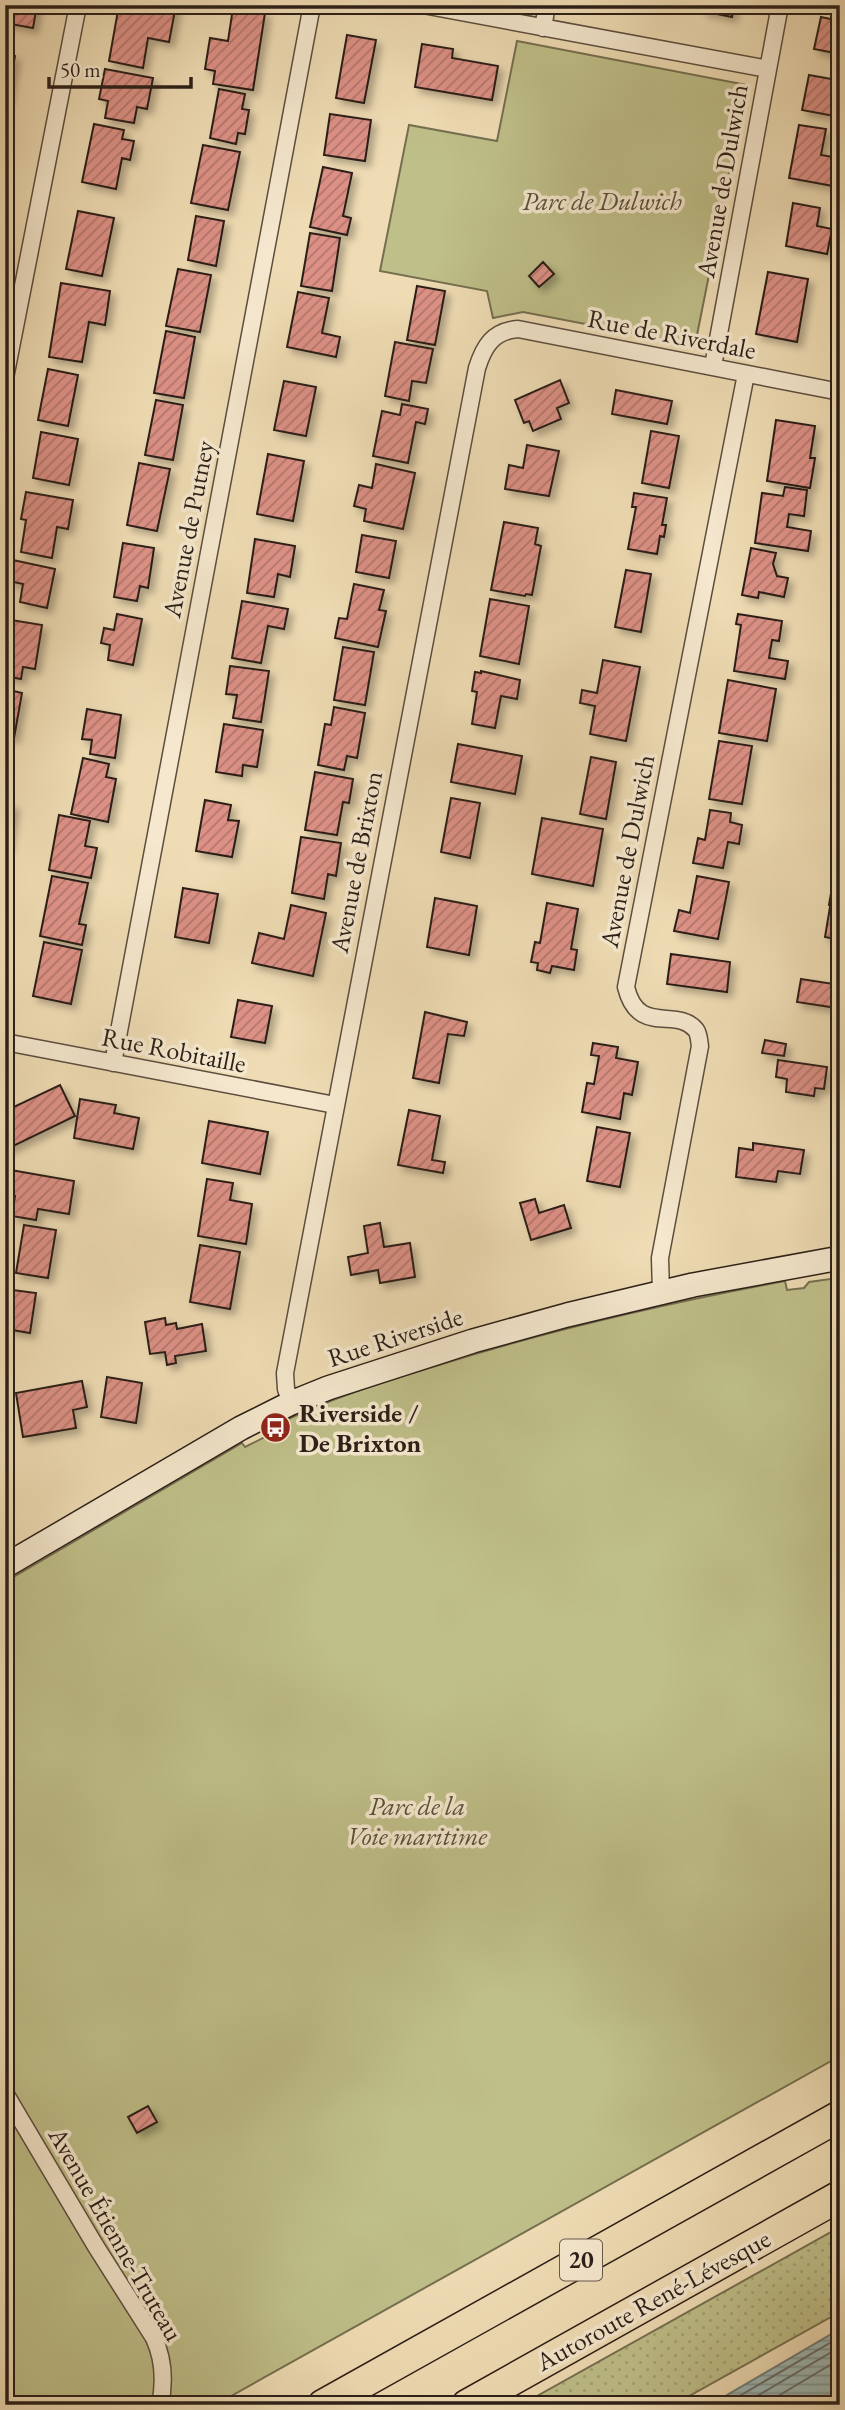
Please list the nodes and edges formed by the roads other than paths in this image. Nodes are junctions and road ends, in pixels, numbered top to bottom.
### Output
1 (78, 5) edge
2 (312, 5) edge
3 (423, 5) edge
4 (547, 5) edge
5 (780, 5) edge
6 (543, 28) junction
7 (768, 69) junction
8 (495, 335) joint
9 (713, 366) junction
10 (746, 374) junction
11 (5, 378) edge
12 (840, 392) edge
13 (5, 1042) edge
14 (113, 1063) junction
15 (335, 1105) junction
16 (840, 1258) edge
17 (661, 1292) junction
18 (291, 1403) junction
19 (5, 1566) edge
20 (5, 2093) edge
21 (840, 2116) edge
22 (840, 2196) edge
23 (160, 2405) edge
24 (323, 2405) edge
25 (467, 2405) edge

1 - 11 street
2 - 14 street, Avenue de Putney
3 - 6 street
4 - 6 street
5 - 7 street, Avenue de Dulwich
6 - 7 street
7 - 9 street, Avenue de Dulwich
8 - 9 street, Rue de Riverdale
8 - 15 street, Avenue de Brixton
9 - 10 street, Rue de Riverdale
10 - 12 street, Rue de Riverdale
10 - 17 street, Avenue de Dulwich
13 - 14 street, Rue Robitaille
14 - 15 street, Rue Robitaille
15 - 18 street, Avenue de Brixton
16 - 17 street, Rue Riverside
17 - 18 street, Rue Riverside
18 - 19 street, Rue Riverside
20 - 23 street, Avenue Étienne-Truteau
21 - 24 highway, 20
22 - 25 highway, Autoroute René-Lévesque

